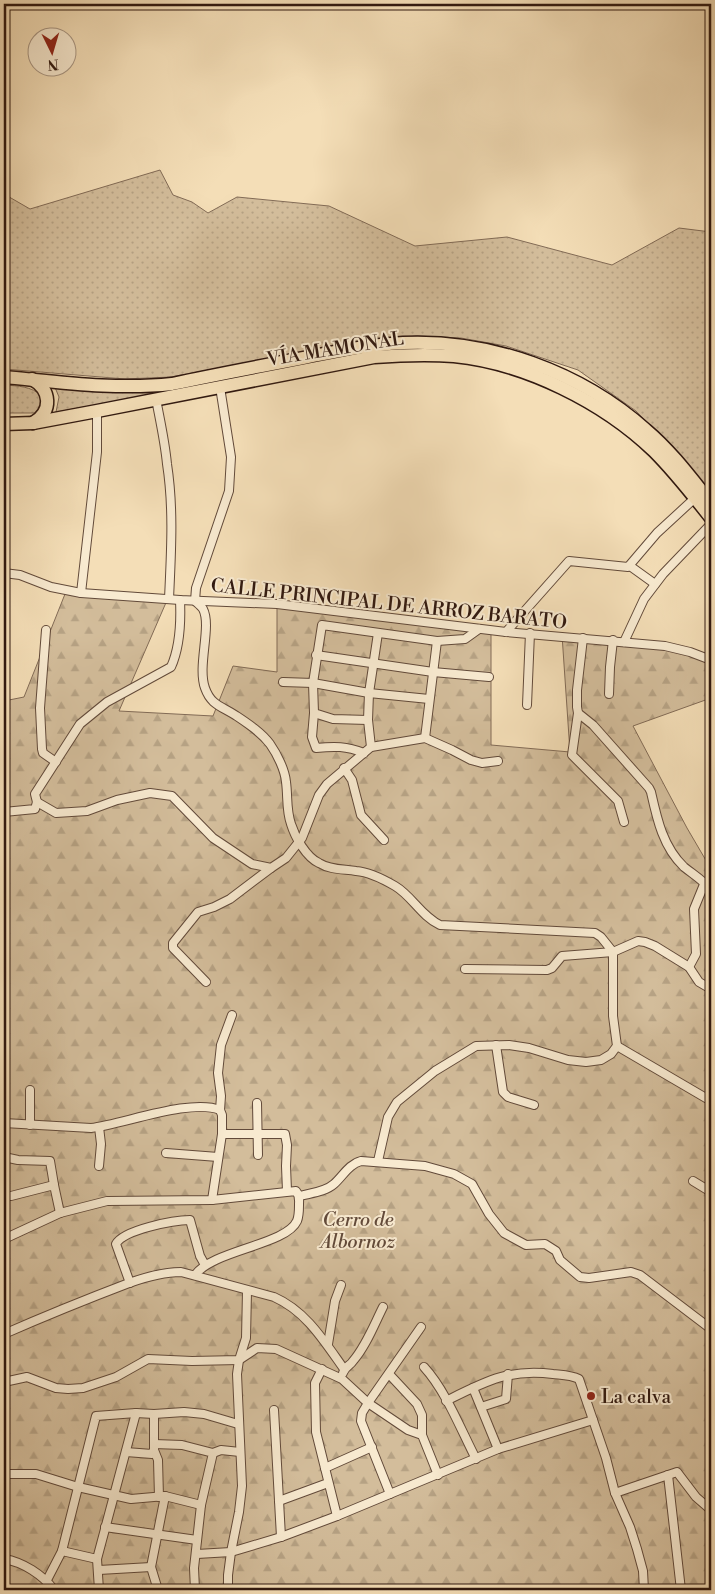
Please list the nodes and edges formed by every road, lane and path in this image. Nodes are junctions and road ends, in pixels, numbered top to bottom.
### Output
1 (4, 377) edge
2 (32, 380) junction
3 (220, 387) junction
4 (156, 399) junction
5 (97, 412) junction
6 (33, 423) junction
7 (4, 424) edge
8 (695, 498) junction
9 (711, 503) edge
10 (711, 518) edge
11 (711, 524) edge
12 (630, 566) junction
13 (4, 573) edge
14 (655, 584) junction
15 (81, 593) junction
16 (169, 599) junction
17 (180, 600) junction
18 (195, 601) junction
19 (479, 629) junction
20 (46, 630) dead end
21 (378, 632) junction
22 (506, 632) junction
23 (530, 633) junction
24 (583, 638) junction
25 (613, 640) junction
26 (437, 641) junction
27 (624, 642) junction
28 (316, 655) junction
29 (711, 660) edge
30 (374, 663) junction
31 (433, 672) junction
32 (489, 677) dead end
33 (283, 682) dead end
34 (313, 683) junction
35 (370, 693) junction
36 (609, 694) dead end
37 (429, 699) junction
38 (528, 704) dead end
39 (314, 713) junction
40 (578, 713) junction
41 (368, 720) junction
42 (425, 738) junction
43 (371, 747) junction
44 (364, 753) junction
45 (498, 761) dead end
46 (56, 762) junction
47 (344, 768) junction
48 (37, 802) junction
49 (4, 812) edge
50 (624, 822) dead end
51 (384, 840) dead end
52 (300, 842) junction
53 (271, 868) junction
54 (705, 882) junction
55 (711, 890) edge
56 (613, 952) junction
57 (689, 967) junction
58 (465, 969) dead end
59 (206, 982) dead end
60 (711, 989) edge
61 (232, 1015) dead end
62 (496, 1045) junction
63 (618, 1046) junction
64 (30, 1090) dead end
65 (711, 1101) edge
66 (257, 1103) dead end
67 (534, 1105) dead end
68 (220, 1110) junction
69 (4, 1123) edge
70 (30, 1125) junction
71 (99, 1127) junction
72 (222, 1134) junction
73 (257, 1134) junction
74 (166, 1153) dead end
75 (258, 1155) dead end
76 (218, 1156) junction
77 (4, 1158) edge
78 (378, 1161) junction
79 (99, 1166) dead end
80 (693, 1181) dead end
81 (54, 1185) junction
82 (287, 1191) junction
83 (711, 1192) edge
84 (4, 1196) edge
85 (300, 1196) junction
86 (212, 1200) junction
87 (60, 1213) junction
88 (4, 1239) edge
89 (205, 1265) junction
90 (195, 1275) junction
91 (130, 1283) junction
92 (341, 1285) dead end
93 (247, 1291) junction
94 (383, 1307) dead end
95 (421, 1327) dead end
96 (711, 1329) edge
97 (4, 1334) edge
98 (328, 1344) junction
99 (238, 1360) junction
100 (424, 1367) dead end
101 (322, 1369) junction
102 (344, 1369) junction
103 (389, 1374) junction
104 (508, 1374) junction
105 (342, 1379) junction
106 (4, 1382) edge
107 (473, 1388) junction
108 (446, 1401) junction
109 (368, 1403) junction
110 (481, 1406) junction
111 (274, 1410) dead end
112 (136, 1413) junction
113 (154, 1414) junction
114 (593, 1420) junction
115 (238, 1424) junction
116 (422, 1436) junction
117 (372, 1446) junction
118 (154, 1447) junction
119 (498, 1449) junction
120 (126, 1452) junction
121 (240, 1452) junction
122 (214, 1453) junction
123 (476, 1459) junction
124 (325, 1468) junction
125 (4, 1474) edge
126 (438, 1475) junction
127 (668, 1475) junction
128 (328, 1483) junction
129 (78, 1488) junction
130 (615, 1493) junction
131 (390, 1494) junction
132 (115, 1495) junction
133 (162, 1497) junction
134 (279, 1501) junction
135 (202, 1505) junction
136 (711, 1510) edge
137 (337, 1516) junction
138 (105, 1527) junction
139 (158, 1534) junction
140 (281, 1537) junction
141 (197, 1540) junction
142 (62, 1551) junction
143 (231, 1552) junction
144 (197, 1554) junction
145 (4, 1559) edge
146 (97, 1559) junction
147 (151, 1567) junction
148 (99, 1570) junction
149 (47, 1580) junction
150 (711, 1588) edge
151 (54, 1590) edge
152 (99, 1590) edge
153 (158, 1590) edge
154 (195, 1590) edge
155 (228, 1590) edge
156 (644, 1590) edge
157 (681, 1590) edge
158 (708, 1590) edge

1 - 2 main road, VÍA MAMONAL
2 - 6 main road
2 - 9 main road, VÍA MAMONAL
3 - 4 main road, VÍA MAMONAL
3 - 8 main road, VÍA MAMONAL
3 - 18 street
4 - 5 main road, VÍA MAMONAL
4 - 16 street
5 - 6 main road, VÍA MAMONAL
5 - 15 street
6 - 7 main road, VÍA MAMONAL
8 - 10 main road, VÍA MAMONAL
8 - 12 street
11 - 14 street
12 - 14 street
12 - 22 street
13 - 15 street, CALLE PRINCIPAL DE ARROZ BARATO
14 - 27 street
15 - 16 street, CALLE PRINCIPAL DE ARROZ BARATO
16 - 17 street, CALLE PRINCIPAL DE ARROZ BARATO
17 - 18 street, CALLE PRINCIPAL DE ARROZ BARATO
17 - 46 street
18 - 19 street, CALLE PRINCIPAL DE ARROZ BARATO
18 - 52 street
19 - 22 street, CALLE PRINCIPAL DE ARROZ BARATO
19 - 26 street
20 - 46 street
21 - 26 street
21 - 28 street
21 - 30 street
22 - 23 street, CALLE PRINCIPAL DE ARROZ BARATO
23 - 24 street, CALLE PRINCIPAL DE ARROZ BARATO
23 - 38 street
24 - 25 street, CALLE PRINCIPAL DE ARROZ BARATO
24 - 40 street
25 - 27 street, CALLE PRINCIPAL DE ARROZ BARATO
25 - 36 street
26 - 31 street
27 - 29 street, CALLE PRINCIPAL DE ARROZ BARATO
28 - 30 street
28 - 34 street
30 - 31 street
30 - 35 street
31 - 32 street
31 - 37 street
33 - 34 street
34 - 35 street
34 - 39 street
35 - 37 street
35 - 41 street
37 - 42 street
39 - 41 street
39 - 44 street
40 - 50 street
40 - 54 street
41 - 43 street
42 - 43 street
42 - 45 street
43 - 44 street
44 - 47 street
46 - 48 street
47 - 51 street
47 - 52 street
48 - 49 street
48 - 53 street
52 - 53 street
52 - 56 street
53 - 59 street
54 - 55 street
54 - 57 street
56 - 57 street
56 - 58 street
56 - 63 street
57 - 60 street
61 - 68 street
62 - 63 street
62 - 67 street
62 - 78 street
63 - 65 street
64 - 70 street
66 - 73 street
68 - 71 street
68 - 72 street
69 - 70 street
70 - 71 street
71 - 79 street
72 - 73 street
72 - 76 street
73 - 75 street
73 - 82 street
74 - 76 street
76 - 86 street
77 - 81 street
78 - 85 street
78 - 96 street
80 - 83 street
81 - 84 street
81 - 87 street
82 - 85 street
82 - 86 street
85 - 89 street
86 - 87 street
87 - 88 street
89 - 90 street
89 - 91 street
90 - 91 street
90 - 93 street
91 - 97 street
92 - 98 street
93 - 98 street
93 - 99 street
94 - 102 street
95 - 103 street
98 - 102 street
99 - 101 street
99 - 106 street
99 - 115 street
100 - 108 street
101 - 105 street
101 - 124 street
102 - 105 street
103 - 109 street
103 - 116 street
104 - 107 street
104 - 110 street
104 - 114 street
105 - 109 street
107 - 108 street
107 - 110 street
108 - 123 street
109 - 116 street
109 - 117 street
110 - 119 street
111 - 134 street
112 - 113 street
112 - 120 street
112 - 129 street
113 - 115 street
113 - 118 street
114 - 119 street
114 - 130 street
115 - 121 street
116 - 126 street
117 - 124 street
117 - 131 street
118 - 120 street
118 - 122 street
118 - 133 street
119 - 123 street
120 - 132 street
121 - 122 street
121 - 143 street
122 - 135 street
123 - 126 street
124 - 128 street
125 - 129 street
126 - 131 street
127 - 130 street
127 - 136 street
127 - 157 street
128 - 134 street
128 - 137 street
129 - 132 street
129 - 142 street
130 - 156 street
131 - 137 street
132 - 133 street
132 - 138 street
133 - 135 street
133 - 139 street
134 - 140 street
135 - 141 street
137 - 140 street
138 - 139 street
138 - 146 street
139 - 141 street
139 - 147 street
140 - 143 street
141 - 144 street
142 - 146 street
142 - 149 street
143 - 144 street
143 - 155 street
144 - 154 street
145 - 149 street
146 - 148 street
147 - 148 street
147 - 153 street
148 - 152 street
149 - 151 street
150 - 158 street

